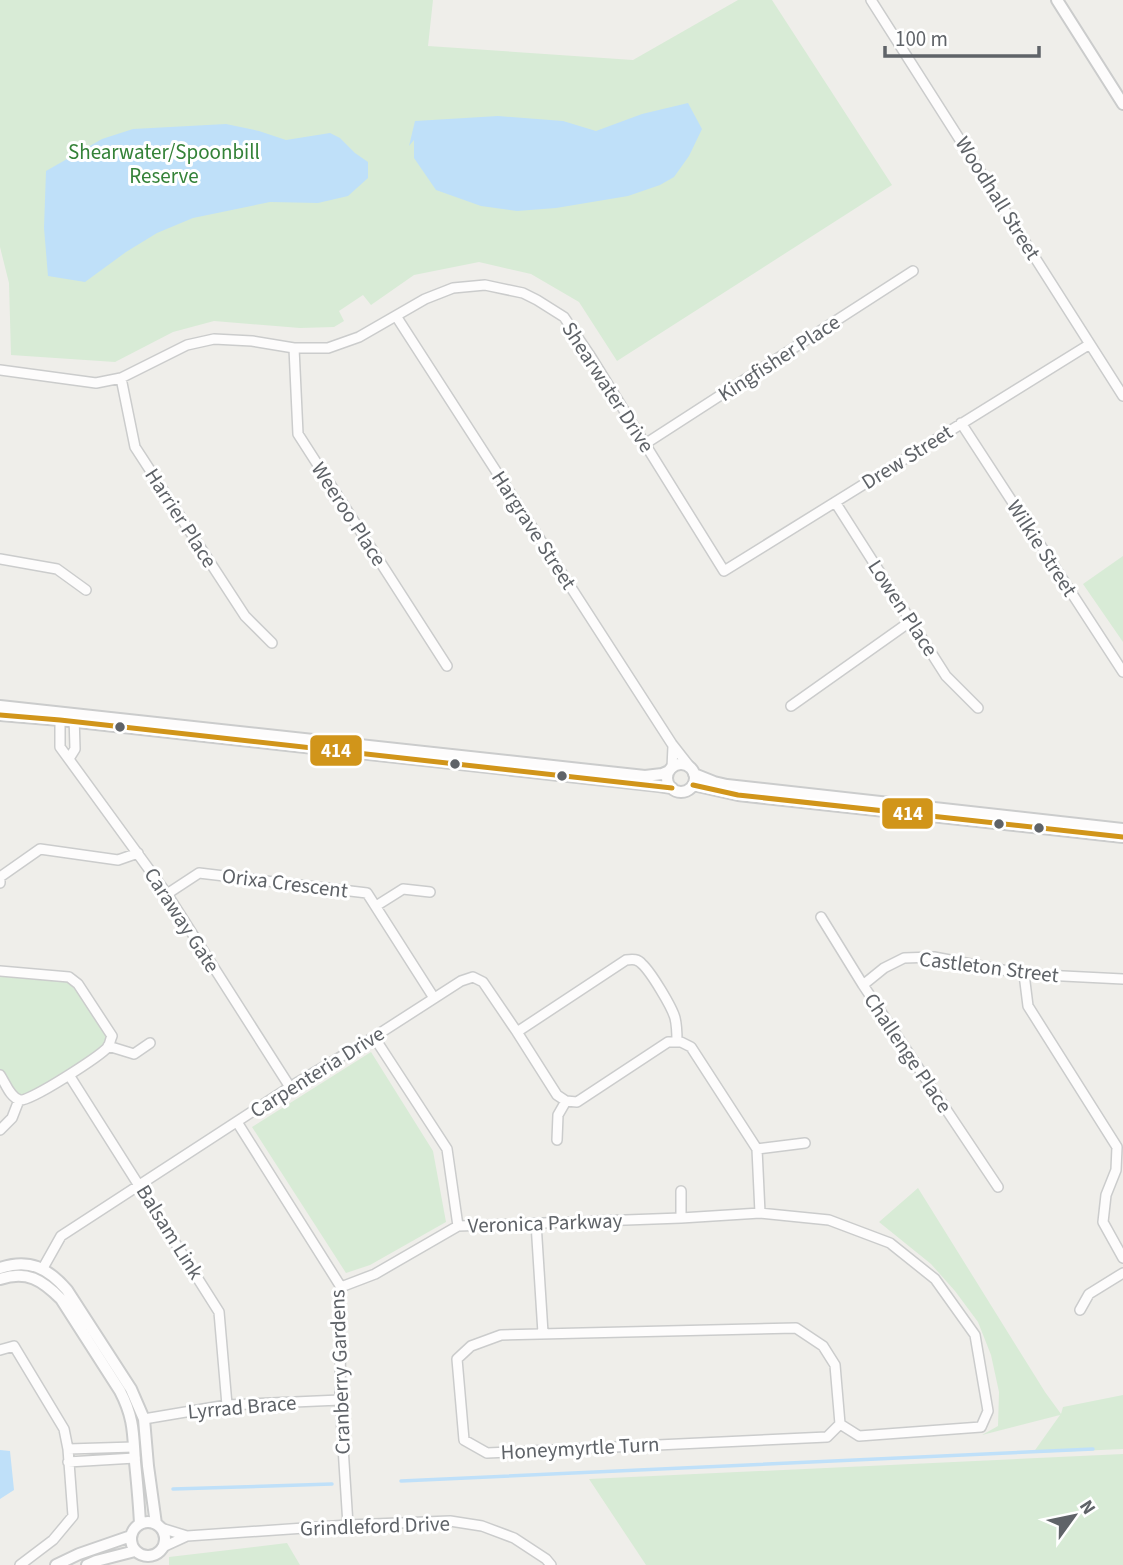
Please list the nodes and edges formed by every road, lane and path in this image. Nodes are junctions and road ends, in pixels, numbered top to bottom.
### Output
1 (871, 0) edge
2 (1057, 0) edge
3 (1123, 104) edge
4 (913, 271) dead end
5 (396, 316) junction
6 (1090, 344) junction
7 (294, 348) junction
8 (0, 370) edge
9 (121, 378) junction
10 (1123, 396) edge
11 (961, 423) junction
12 (645, 444) junction
13 (835, 502) junction
14 (0, 559) edge
15 (724, 571) joint
16 (86, 590) dead end
17 (911, 621) junction
18 (272, 643) dead end
19 (447, 666) dead end
20 (1123, 672) edge
21 (791, 705) dead end
22 (0, 706) edge
23 (978, 708) dead end
24 (0, 715) edge
25 (60, 716) junction
26 (74, 718) junction
27 (673, 744) junction
28 (69, 757) junction
29 (671, 769) junction
30 (692, 775) junction
31 (672, 788) junction
32 (1123, 829) edge
33 (1123, 837) edge
34 (138, 853) junction
35 (0, 876) edge
36 (0, 883) edge
37 (429, 892) dead end
38 (167, 894) junction
39 (376, 906) junction
40 (821, 917) dead end
41 (0, 971) edge
42 (1024, 974) junction
43 (1123, 979) edge
44 (863, 985) junction
45 (434, 998) junction
46 (517, 1032) junction
47 (374, 1037) junction
48 (677, 1041) junction
49 (150, 1043) dead end
50 (108, 1046) junction
51 (0, 1075) edge
52 (69, 1075) junction
53 (290, 1087) junction
54 (19, 1100) junction
55 (566, 1101) junction
56 (237, 1122) junction
57 (0, 1130) edge
58 (557, 1140) dead end
59 (805, 1143) dead end
60 (757, 1149) junction
61 (140, 1186) junction
62 (998, 1187) dead end
63 (681, 1191) dead end
64 (760, 1213) junction
65 (681, 1218) junction
66 (536, 1223) junction
67 (458, 1226) junction
68 (1123, 1258) edge
69 (0, 1268) edge
70 (43, 1268) junction
71 (1123, 1273) edge
72 (0, 1279) edge
73 (341, 1287) junction
74 (1080, 1310) dead end
75 (543, 1334) junction
76 (0, 1350) edge
77 (340, 1400) junction
78 (227, 1405) junction
79 (144, 1419) junction
80 (840, 1424) junction
81 (68, 1449) junction
82 (134, 1452) junction
83 (68, 1462) junction
84 (140, 1524) junction
85 (348, 1525) junction
86 (158, 1526) junction
87 (131, 1536) junction
88 (187, 1536) junction
89 (163, 1547) junction
90 (135, 1551) junction
91 (20, 1565) edge
92 (56, 1565) edge
93 (87, 1565) edge
94 (551, 1565) edge

1 - 6 street, Woodhall Street
2 - 3 street
4 - 12 street, Kingfisher Place
5 - 7 street, Shearwater Drive
5 - 12 street, Shearwater Drive
5 - 27 street, Hargrave Street
6 - 10 street, Woodhall Street
6 - 11 street, Drew Street
7 - 9 street, Shearwater Drive
7 - 19 street, Weeroo Place
8 - 9 street, Shearwater Drive
9 - 18 street, Harrier Place
11 - 13 street, Drew Street
11 - 20 street, Wilkie Street
12 - 15 street, Shearwater Drive
13 - 15 street, Drew Street
13 - 17 street, Lowen Place
14 - 16 street
17 - 21 street
17 - 23 street, Lowen Place
22 - 25 street
24 - 25 street
25 - 26 street
25 - 28 street, Caraway Gate
26 - 28 street
26 - 29 street
26 - 31 street
27 - 29 street
27 - 30 street, Hargrave Street
28 - 34 street, Caraway Gate
29 - 30 street
29 - 31 street
30 - 31 street
30 - 32 street
30 - 33 street
34 - 35 street
34 - 38 street, Caraway Gate
35 - 36 street
37 - 39 street
38 - 39 street, Orixa Crescent
38 - 53 street, Caraway Gate
39 - 45 street, Orixa Crescent
40 - 44 street, Challenge Place
41 - 50 street
42 - 43 street, Castleton Street
42 - 44 street, Castleton Street
42 - 68 street
44 - 62 street, Challenge Place
45 - 46 street, Carpenteria Drive
45 - 47 street, Carpenteria Drive
46 - 48 street
46 - 55 street, Carpenteria Drive
47 - 53 street, Carpenteria Drive
47 - 67 street
48 - 55 street
48 - 60 street
49 - 50 street
50 - 52 street
51 - 54 street
52 - 54 street
52 - 61 street, Balsam Link
53 - 56 street, Carpenteria Drive
54 - 57 street
55 - 58 street
56 - 61 street, Carpenteria Drive
56 - 73 street, Cranberry Gardens
59 - 60 street
60 - 64 street
61 - 70 street, Carpenteria Drive
61 - 78 street, Balsam Link
63 - 65 street
64 - 65 street, Veronica Parkway
64 - 80 street, Veronica Parkway
65 - 66 street, Veronica Parkway
66 - 67 street, Veronica Parkway
66 - 75 street
67 - 73 street, Veronica Parkway
69 - 70 street
70 - 79 street
71 - 74 street
72 - 82 street
73 - 77 street, Cranberry Gardens
75 - 80 street, Honeymyrtle Turn
75 - 80 street, Honeymyrtle Turn
76 - 81 street
77 - 78 street, Lyrrad Brace
77 - 85 street, Cranberry Gardens
78 - 79 street, Lyrrad Brace
79 - 86 street
81 - 82 street
81 - 83 street
82 - 83 street
82 - 84 street
83 - 91 street
84 - 86 street, Grindleford Drive
84 - 87 street
85 - 88 street, Grindleford Drive
85 - 94 street, Grindleford Drive
86 - 88 street, Grindleford Drive
86 - 89 street
87 - 90 street
87 - 92 street
88 - 89 street, Grindleford Drive
89 - 90 street, Grindleford Drive
90 - 93 street, Grindleford Drive

